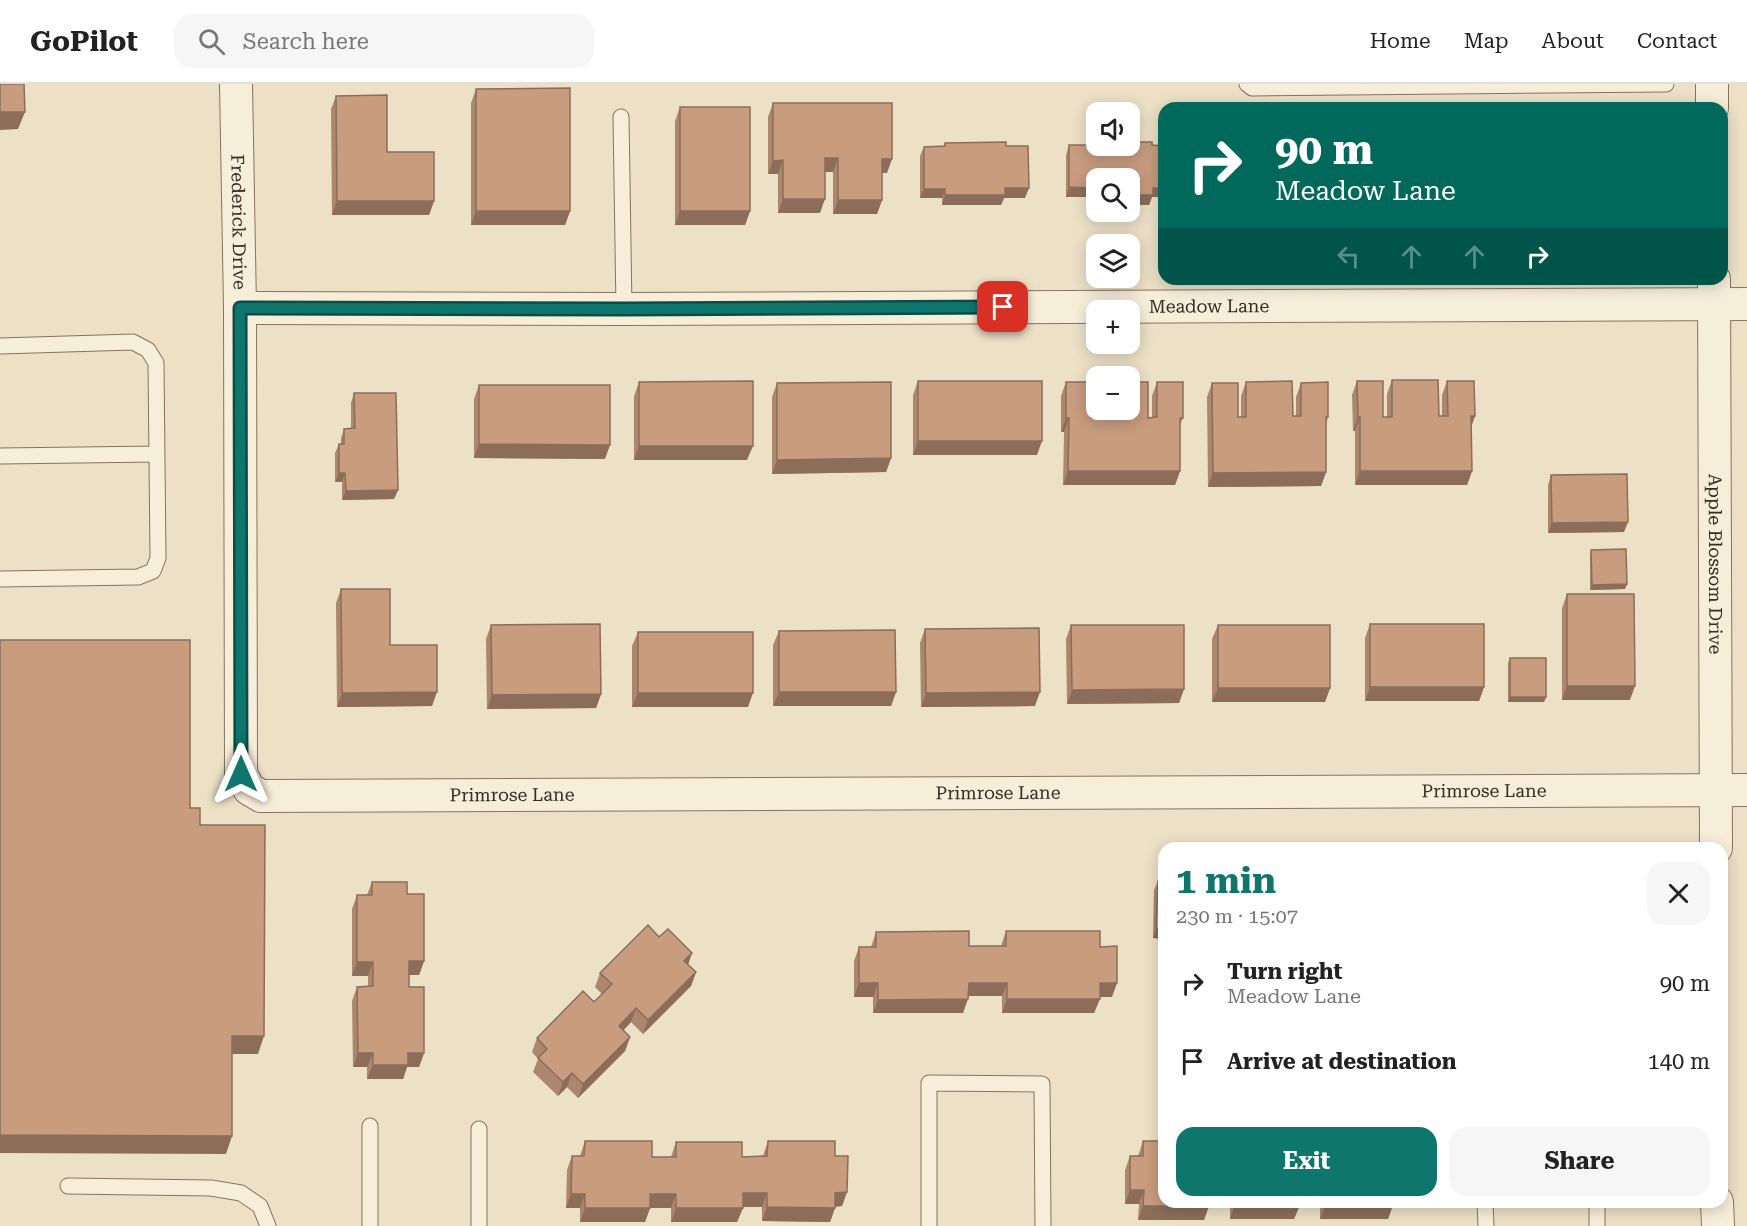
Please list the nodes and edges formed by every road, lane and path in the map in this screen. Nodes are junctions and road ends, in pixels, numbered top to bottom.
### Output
1 (236, 84) edge
2 (1248, 84) edge
3 (1666, 84) edge
4 (1712, 84) edge
5 (1713, 102) edge
6 (621, 117) dead end
7 (1714, 291) edge
8 (1747, 304) edge
9 (240, 308) junction
10 (624, 309) junction
11 (0, 346) edge
12 (157, 454) junction
13 (0, 456) edge
14 (0, 579) edge
15 (249, 789) joint
16 (1716, 790) junction
17 (1747, 790) edge
18 (1716, 842) edge
19 (370, 1126) dead end
20 (479, 1129) dead end
21 (68, 1186) dead end
22 (1485, 1208) edge
23 (1597, 1208) edge
24 (1718, 1208) edge
25 (268, 1226) edge
26 (370, 1226) edge
27 (479, 1226) edge
28 (929, 1226) edge
29 (1043, 1226) edge
30 (1486, 1226) edge
31 (1598, 1226) edge
32 (1718, 1226) edge

1 - 9 street, Frederick Drive
2 - 3 lane
4 - 5 street
6 - 10 lane
7 - 8 street, Meadow Lane
7 - 10 street, Meadow Lane
7 - 16 street, Apple Blossom Drive
9 - 10 street, Meadow Lane
9 - 15 street, Frederick Drive
11 - 12 lane
12 - 13 lane
12 - 14 lane
15 - 16 street, Primrose Lane
16 - 17 street, Primrose Lane
16 - 18 street, Apple Blossom Drive
19 - 26 lane
20 - 27 lane
21 - 25 lane
22 - 30 lane
23 - 31 lane
24 - 32 street
28 - 29 lane

